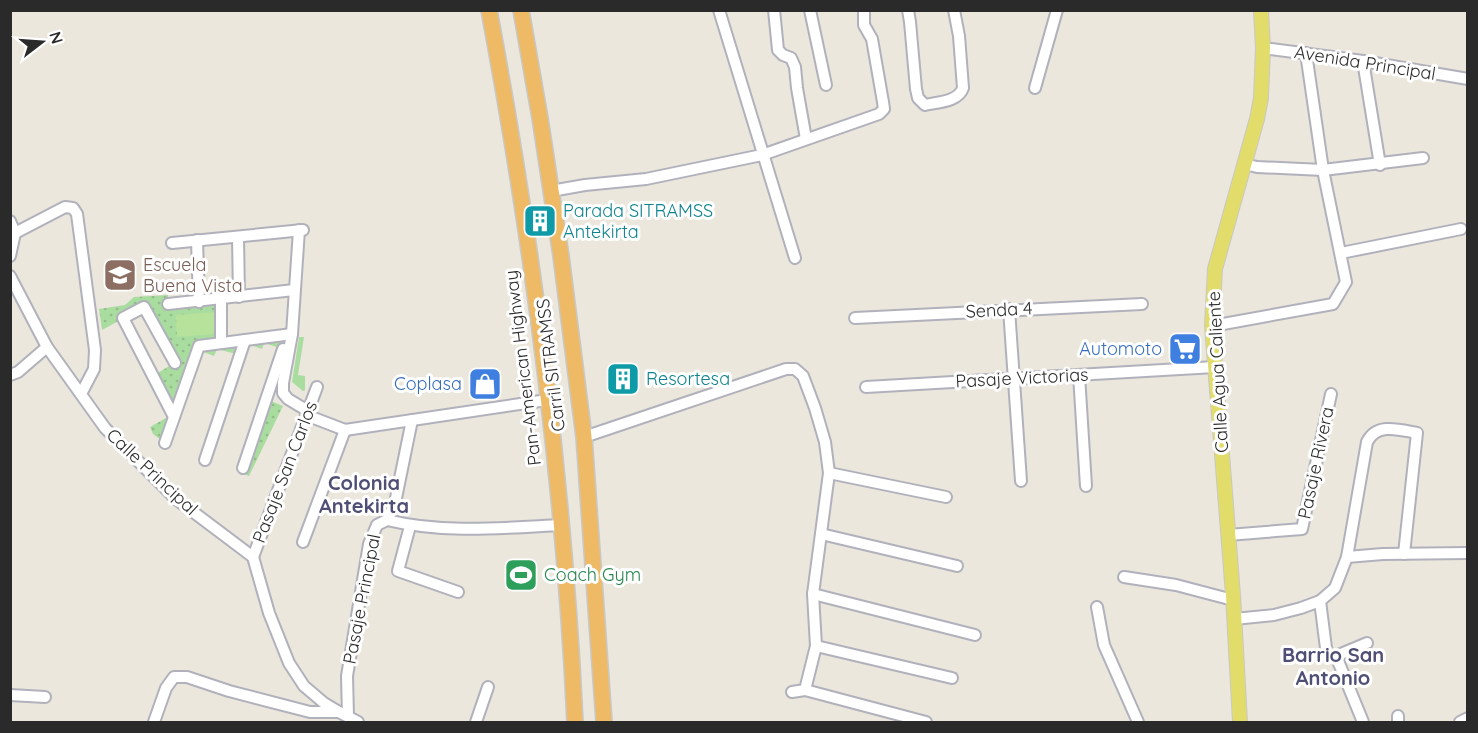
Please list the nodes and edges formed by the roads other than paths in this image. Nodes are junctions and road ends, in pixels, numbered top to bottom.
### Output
1 (489, 10) edge
2 (496, 10) edge
3 (515, 10) edge
4 (520, 10) edge
5 (719, 10) edge
6 (774, 10) edge
7 (810, 10) edge
8 (864, 10) edge
9 (908, 10) edge
10 (954, 10) edge
11 (1057, 10) edge
12 (1261, 10) edge
13 (1263, 48) junction
14 (1306, 53) junction
15 (1364, 61) junction
16 (1467, 79) edge
17 (826, 85) dead end
18 (1035, 88) dead end
19 (806, 139) junction
20 (762, 155) junction
21 (1423, 158) dead end
22 (1244, 164) junction
23 (1380, 165) junction
24 (1323, 170) junction
25 (551, 191) junction
26 (10, 221) edge
27 (1461, 229) dead end
28 (15, 233) junction
29 (238, 237) junction
30 (197, 240) junction
31 (172, 243) dead end
32 (1341, 253) junction
33 (10, 256) edge
34 (795, 258) dead end
35 (10, 276) edge
36 (294, 290) junction
37 (239, 297) junction
38 (221, 299) junction
39 (199, 302) junction
40 (168, 304) dead end
41 (1142, 304) dead end
42 (1009, 309) junction
43 (855, 318) dead end
44 (1212, 326) junction
45 (290, 335) junction
46 (245, 340) junction
47 (221, 343) junction
48 (47, 347) junction
49 (175, 363) dead end
50 (1215, 367) junction
51 (10, 375) edge
52 (1079, 375) junction
53 (1014, 378) junction
54 (317, 387) dead end
55 (866, 387) dead end
56 (81, 394) junction
57 (1331, 394) dead end
58 (548, 400) junction
59 (307, 413) junction
60 (174, 417) junction
61 (412, 420) junction
62 (345, 430) junction
63 (584, 437) junction
64 (165, 443) dead end
65 (205, 460) dead end
66 (243, 468) dead end
67 (828, 473) junction
68 (1021, 482) dead end
69 (1086, 486) dead end
70 (946, 497) dead end
71 (387, 520) junction
72 (561, 525) junction
73 (410, 526) junction
74 (821, 534) junction
75 (1228, 535) junction
76 (303, 542) dead end
77 (1467, 553) edge
78 (1404, 554) junction
79 (253, 557) junction
80 (1347, 557) junction
81 (957, 566) dead end
82 (1124, 577) dead end
83 (458, 592) dead end
84 (813, 594) junction
85 (1233, 598) junction
86 (1320, 601) junction
87 (1097, 607) dead end
88 (1234, 619) junction
89 (975, 635) dead end
90 (1367, 643) dead end
91 (816, 646) junction
92 (1336, 656) junction
93 (952, 678) dead end
94 (488, 687) dead end
95 (806, 690) junction
96 (792, 692) dead end
97 (10, 695) edge
98 (45, 697) dead end
99 (343, 714) junction
100 (309, 717) edge
101 (1467, 718) edge
102 (1363, 722) edge
103 (154, 723) edge
104 (358, 723) edge
105 (476, 723) edge
106 (575, 723) edge
107 (581, 723) edge
108 (597, 723) edge
109 (604, 723) edge
110 (926, 723) edge
111 (1138, 723) edge
112 (1240, 723) edge
113 (1460, 723) edge

1 - 58 highway, Pan-American Highway
2 - 107 main road, Carril SITRAMSS
3 - 108 main road, Carril SITRAMSS
4 - 25 highway
5 - 20 street
6 - 19 street
7 - 17 street
8 - 19 street
9 - 10 street
11 - 18 street
12 - 13 main road, Calle Agua Caliente
13 - 14 street, Avenida Principal
13 - 22 main road, Calle Agua Caliente
14 - 15 street, Avenida Principal
14 - 24 street
15 - 16 street, Avenida Principal
15 - 23 street
19 - 20 street
20 - 25 street
20 - 34 street
21 - 23 street
22 - 24 street
22 - 44 main road, Calle Agua Caliente
23 - 24 street
24 - 32 street
25 - 63 highway
26 - 28 street
27 - 32 street
28 - 33 street
28 - 56 street
29 - 30 street
29 - 36 street
29 - 37 street
30 - 31 street
30 - 39 street
32 - 44 street
35 - 48 street, Calle Principal
36 - 37 street
36 - 45 street
37 - 38 street
38 - 39 street
38 - 47 street
39 - 40 street
41 - 42 street, Senda 4
42 - 43 street, Senda 4
42 - 53 street
44 - 50 main road, Calle Agua Caliente
45 - 46 street
45 - 59 street
45 - 66 street
46 - 47 street
46 - 65 street
47 - 60 street
48 - 51 street
48 - 56 street, Calle Principal
49 - 60 street
50 - 52 street, Pasaje Victorias
50 - 75 main road, Calle Agua Caliente
52 - 53 street, Pasaje Victorias
52 - 69 street
53 - 55 street, Pasaje Victorias
53 - 68 street
54 - 59 street, Pasaje San Carlos
56 - 79 street, Calle Principal
57 - 75 street, Pasaje Rivera
58 - 61 street
58 - 72 highway, Pan-American Highway
59 - 62 street
59 - 79 street, Pasaje San Carlos
60 - 64 street
61 - 62 street
61 - 71 street
62 - 76 street
63 - 67 street
63 - 109 highway
67 - 70 street
67 - 74 street
71 - 73 street, Pasaje Principal
71 - 99 street, Pasaje Principal
72 - 73 street, Pasaje Principal
72 - 106 highway, Pan-American Highway
73 - 83 street
74 - 81 street
74 - 84 street
75 - 85 main road, Calle Agua Caliente
77 - 78 street
78 - 80 street
78 - 80 street
79 - 99 street
80 - 86 street
82 - 85 street
84 - 89 street
84 - 91 street
85 - 88 main road, Calle Agua Caliente
86 - 88 street
86 - 92 street
87 - 111 street
88 - 112 main road, Calle Agua Caliente
90 - 92 street
91 - 93 street
91 - 95 street
92 - 102 street
94 - 105 street
95 - 96 street
95 - 110 street
97 - 98 street
99 - 100 street
99 - 104 street
100 - 103 street
101 - 113 street

